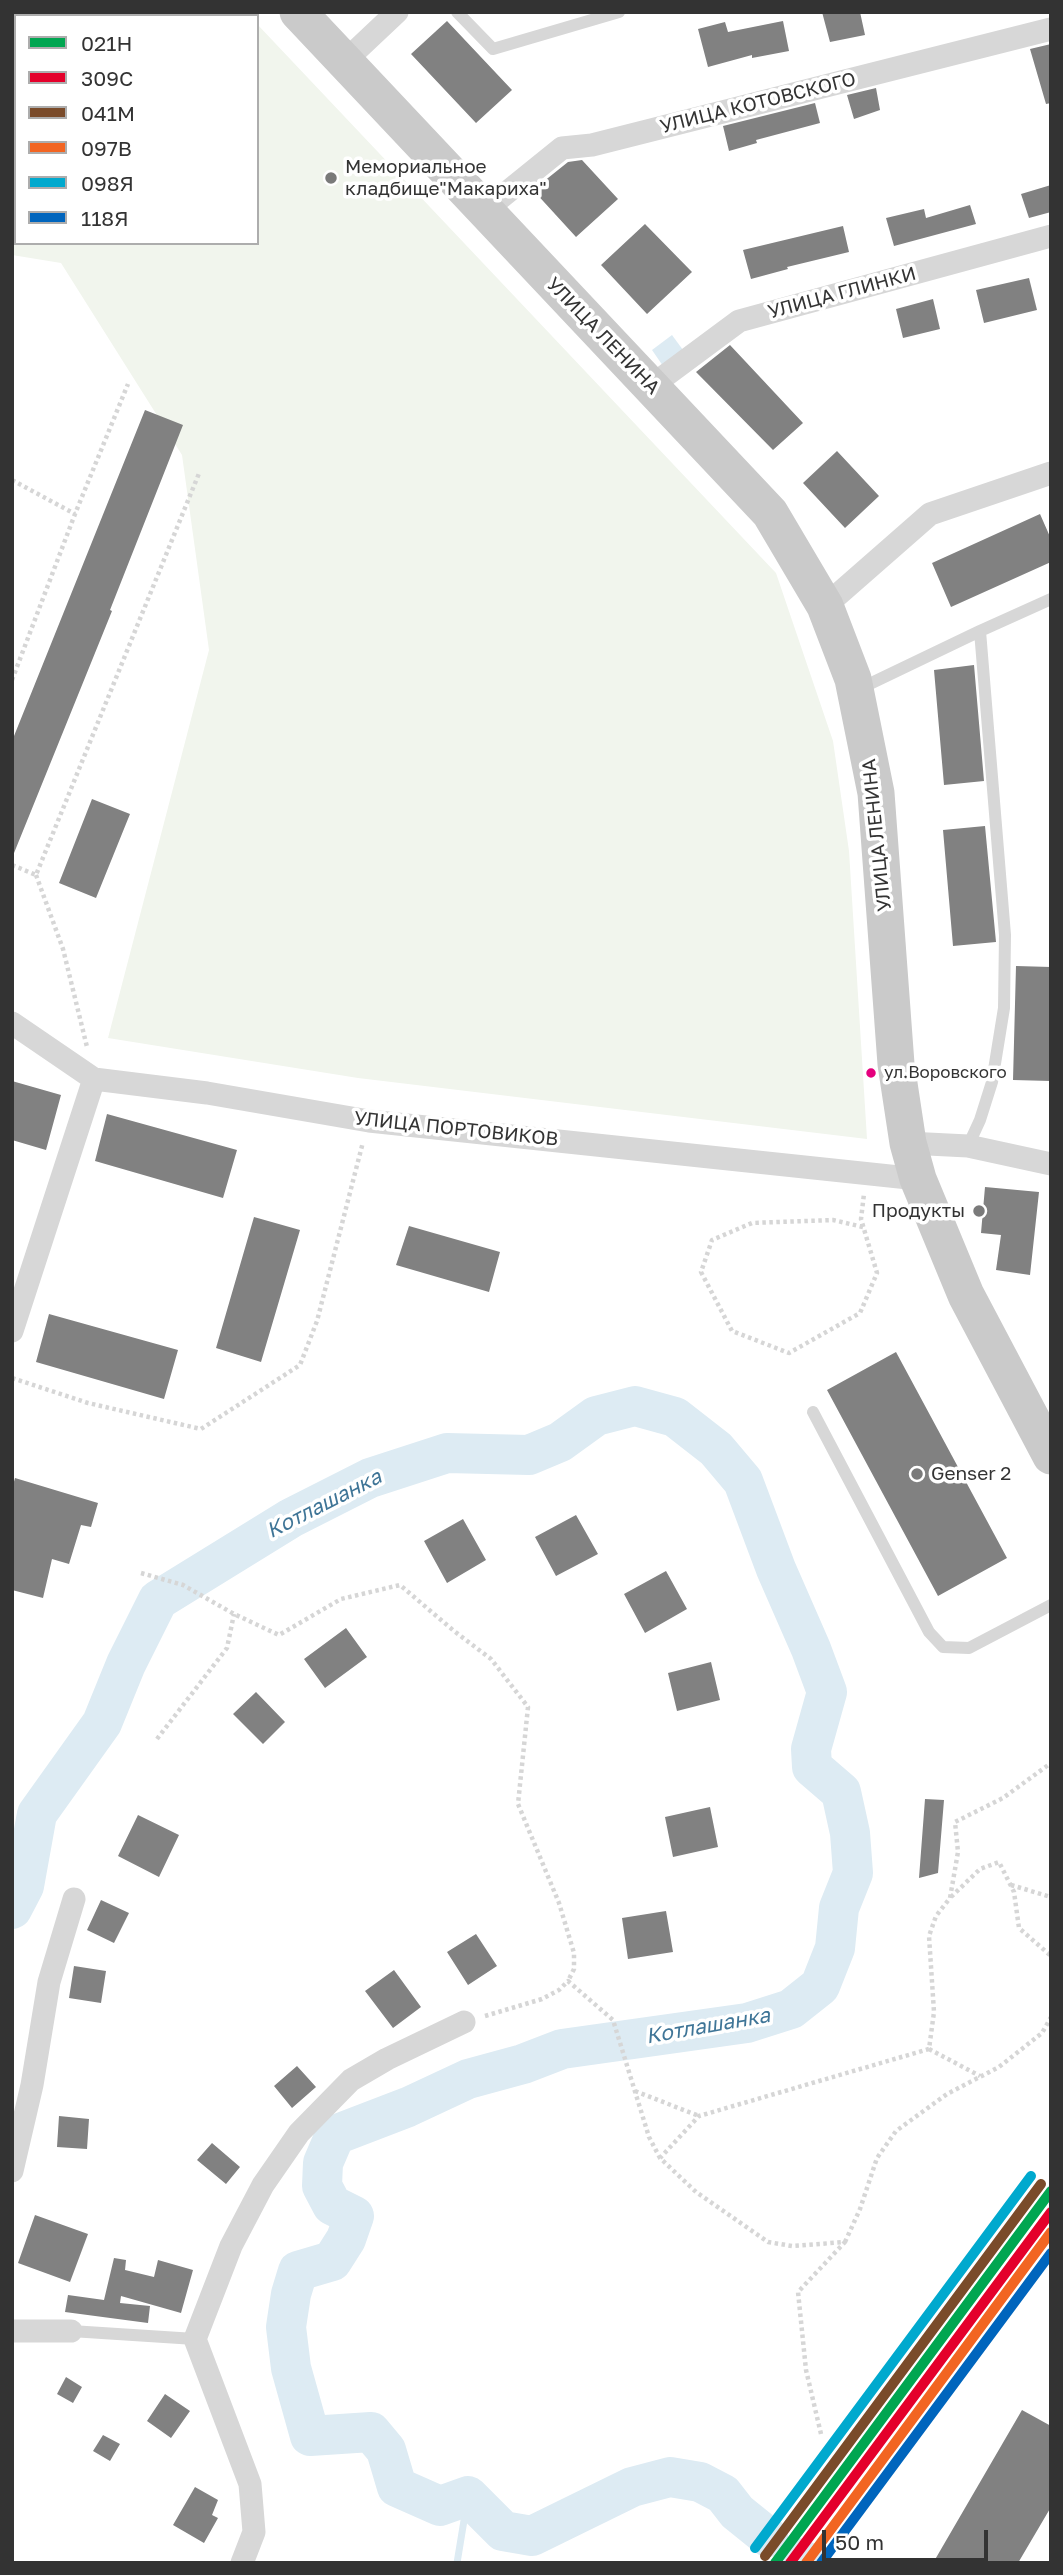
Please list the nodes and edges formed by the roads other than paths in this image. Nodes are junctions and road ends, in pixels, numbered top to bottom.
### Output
1 (298, 12) edge
2 (397, 12) edge
3 (457, 12) edge
4 (619, 12) edge
5 (1051, 29) edge
6 (345, 61) junction
7 (484, 211) junction
8 (1051, 236) edge
9 (650, 387) junction
10 (1051, 473) edge
11 (1051, 599) edge
12 (825, 606) junction
13 (980, 631) junction
14 (856, 691) junction
15 (12, 1023) edge
16 (94, 1079) junction
17 (908, 1143) junction
18 (968, 1146) junction
19 (1051, 1164) edge
20 (918, 1180) junction
21 (12, 1331) edge
22 (813, 1412) dead end
23 (1051, 1456) edge
24 (1051, 1605) edge
25 (74, 1899) dead end
26 (464, 2022) road end
27 (12, 2171) edge
28 (12, 2331) edge
29 (71, 2331) joint
30 (195, 2339) junction
31 (242, 2563) edge

1 - 6 main road, УЛИЦА ЛЕНИНА
2 - 6 street
3 - 4 lane
5 - 7 street, УЛИЦА КОТОВСКОГО
6 - 7 main road, УЛИЦА ЛЕНИНА
7 - 9 main road, УЛИЦА ЛЕНИНА
8 - 9 street, УЛИЦА ГЛИНКИ
9 - 12 main road, УЛИЦА ЛЕНИНА
10 - 12 street
11 - 13 lane
12 - 14 main road, УЛИЦА ЛЕНИНА
13 - 14 lane
13 - 18 lane
14 - 17 main road, УЛИЦА ЛЕНИНА
15 - 16 street, УЛИЦА ПОРТОВИКОВ
16 - 20 street, УЛИЦА ПОРТОВИКОВ
16 - 21 street
17 - 18 street
17 - 20 main road, УЛИЦА ЛЕНИНА
18 - 19 street
20 - 23 main road, УЛИЦА ЛЕНИНА
22 - 24 lane
25 - 27 street
26 - 30 street
28 - 29 street
29 - 30 lane
30 - 31 street

